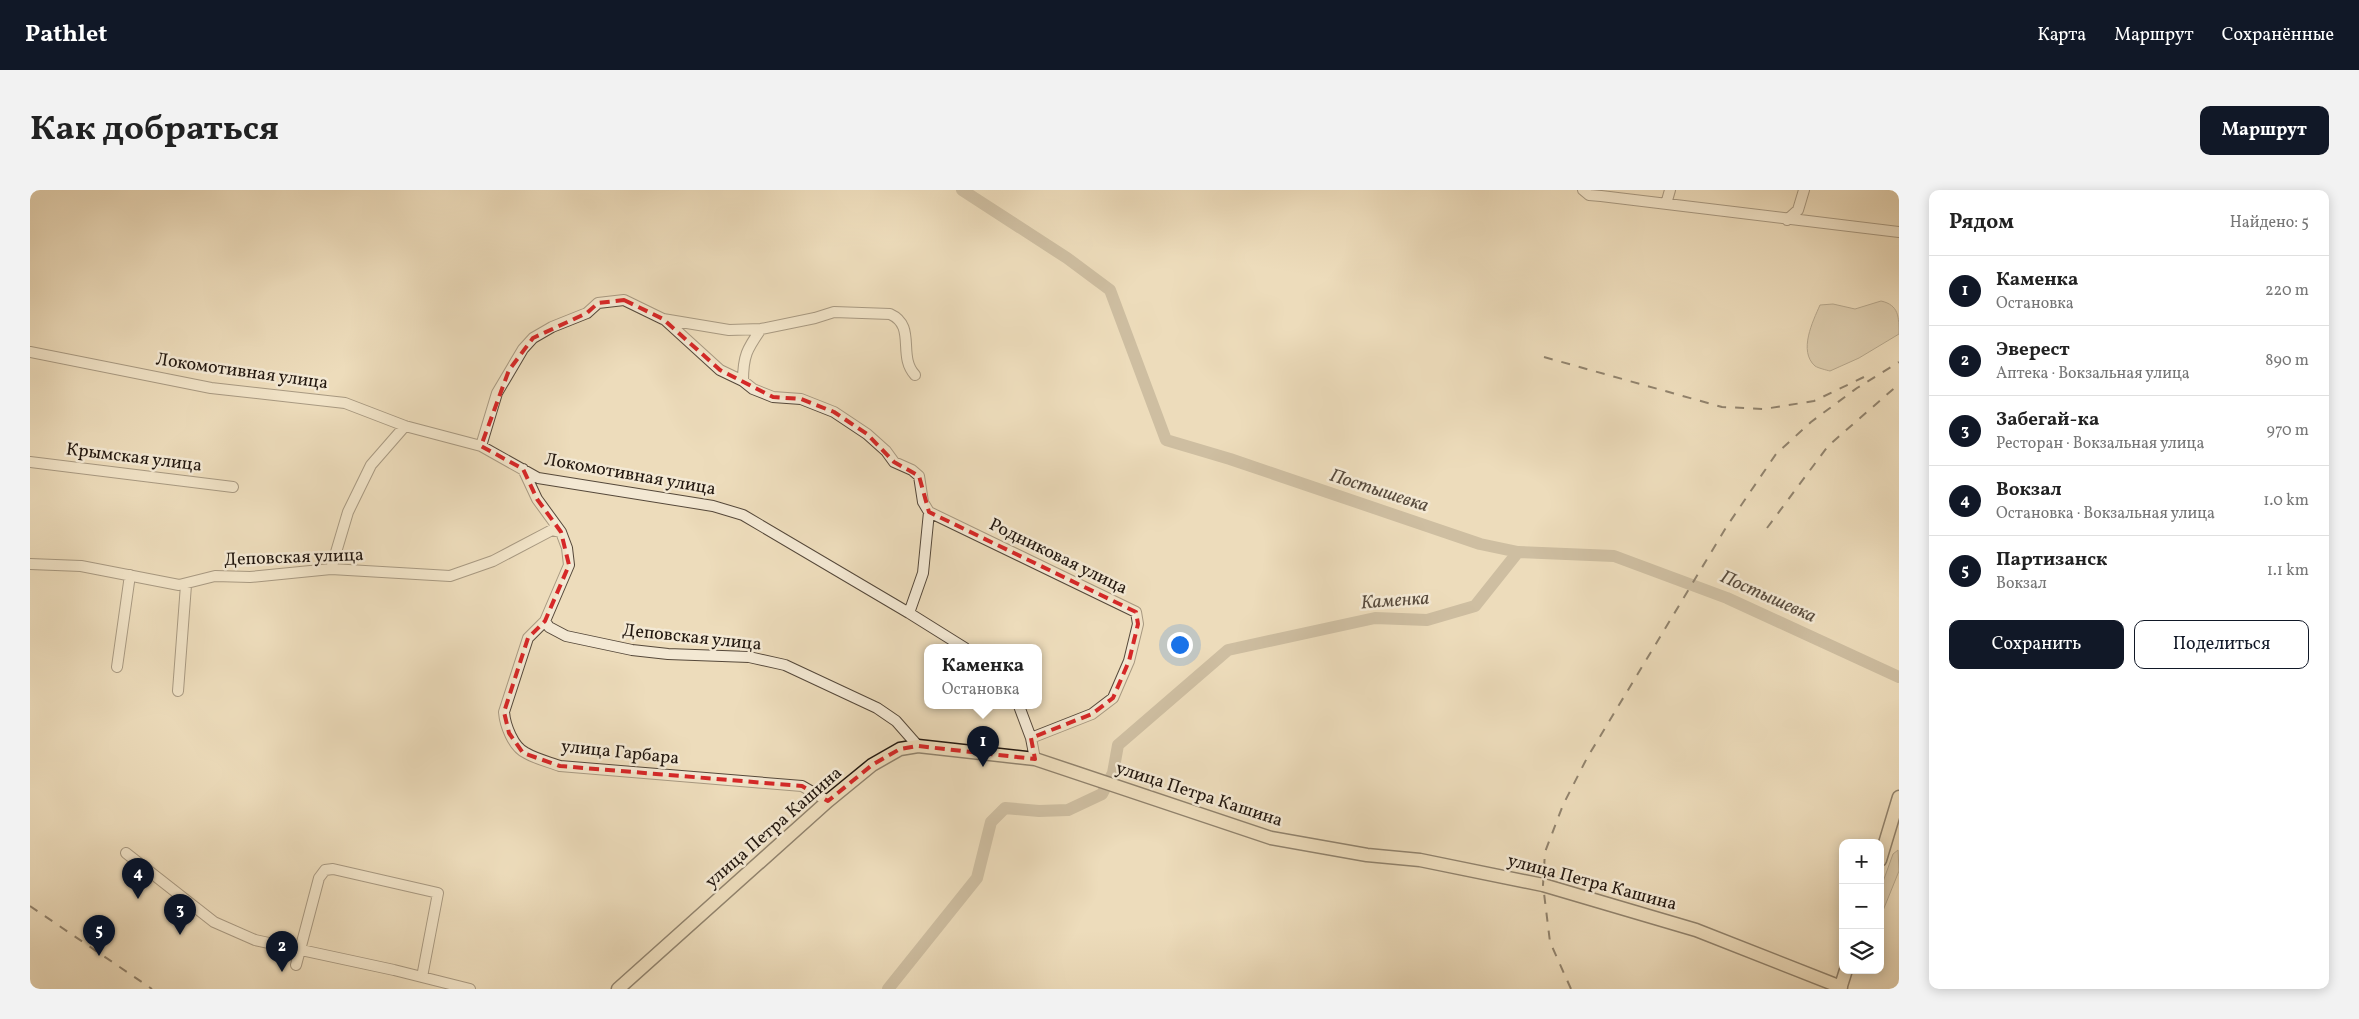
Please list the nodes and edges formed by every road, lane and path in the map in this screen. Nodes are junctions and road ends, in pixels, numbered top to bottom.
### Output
1 (1582, 190) edge
2 (1670, 190) edge
3 (1804, 190) edge
4 (1666, 204) junction
5 (1788, 220) junction
6 (1899, 232) edge
7 (664, 319) junction
8 (761, 329) junction
9 (30, 352) edge
10 (915, 375) dead end
11 (743, 382) junction
12 (405, 426) junction
13 (480, 446) junction
14 (30, 462) edge
15 (523, 469) junction
16 (233, 487) dead end
17 (929, 512) junction
18 (561, 532) junction
19 (30, 564) edge
20 (331, 569) junction
21 (130, 575) junction
22 (186, 585) junction
23 (909, 613) junction
24 (545, 621) junction
25 (959, 644) edge
26 (117, 667) dead end
27 (178, 691) dead end
28 (1020, 709) edge
29 (1031, 738) junction
30 (918, 746) junction
31 (1035, 759) junction
32 (1899, 797) edge
33 (828, 801) junction
34 (1895, 826) edge
35 (1884, 851) edge
36 (126, 853) dead end
37 (301, 949) junction
38 (296, 965) dead end
39 (1845, 974) edge
40 (422, 977) junction
41 (1842, 988) edge
42 (470, 989) edge
43 (618, 989) edge

1 - 4 street
2 - 4 street
3 - 5 street
4 - 5 street
5 - 6 street
7 - 8 street
7 - 11 street
7 - 13 street
8 - 10 street
8 - 11 street
9 - 12 street, Локомотивная улица
11 - 17 street
12 - 13 street, Локомотивная улица
12 - 20 street
13 - 15 street, Локомотивная улица
14 - 16 street, Крымская улица
15 - 18 street
15 - 23 street, Локомотивная улица
17 - 23 street
17 - 29 street, Родниковая улица
18 - 20 street, Деповская улица
18 - 24 street
19 - 21 street, Деповская улица
20 - 22 street, Деповская улица
21 - 22 street, Деповская улица
21 - 26 street
22 - 27 street
23 - 25 street, Локомотивная улица
24 - 30 street, Деповская улица
24 - 33 street, улица Гарбара
28 - 29 street
29 - 31 street
30 - 31 main road, улица Петра Кашина
30 - 33 main road, улица Петра Кашина
31 - 41 main road, улица Петра Кашина
32 - 34 main road
33 - 43 main road, улица Петра Кашина
34 - 35 main road
36 - 37 street
37 - 38 street
37 - 40 street
37 - 40 street
39 - 41 main road
40 - 42 street

